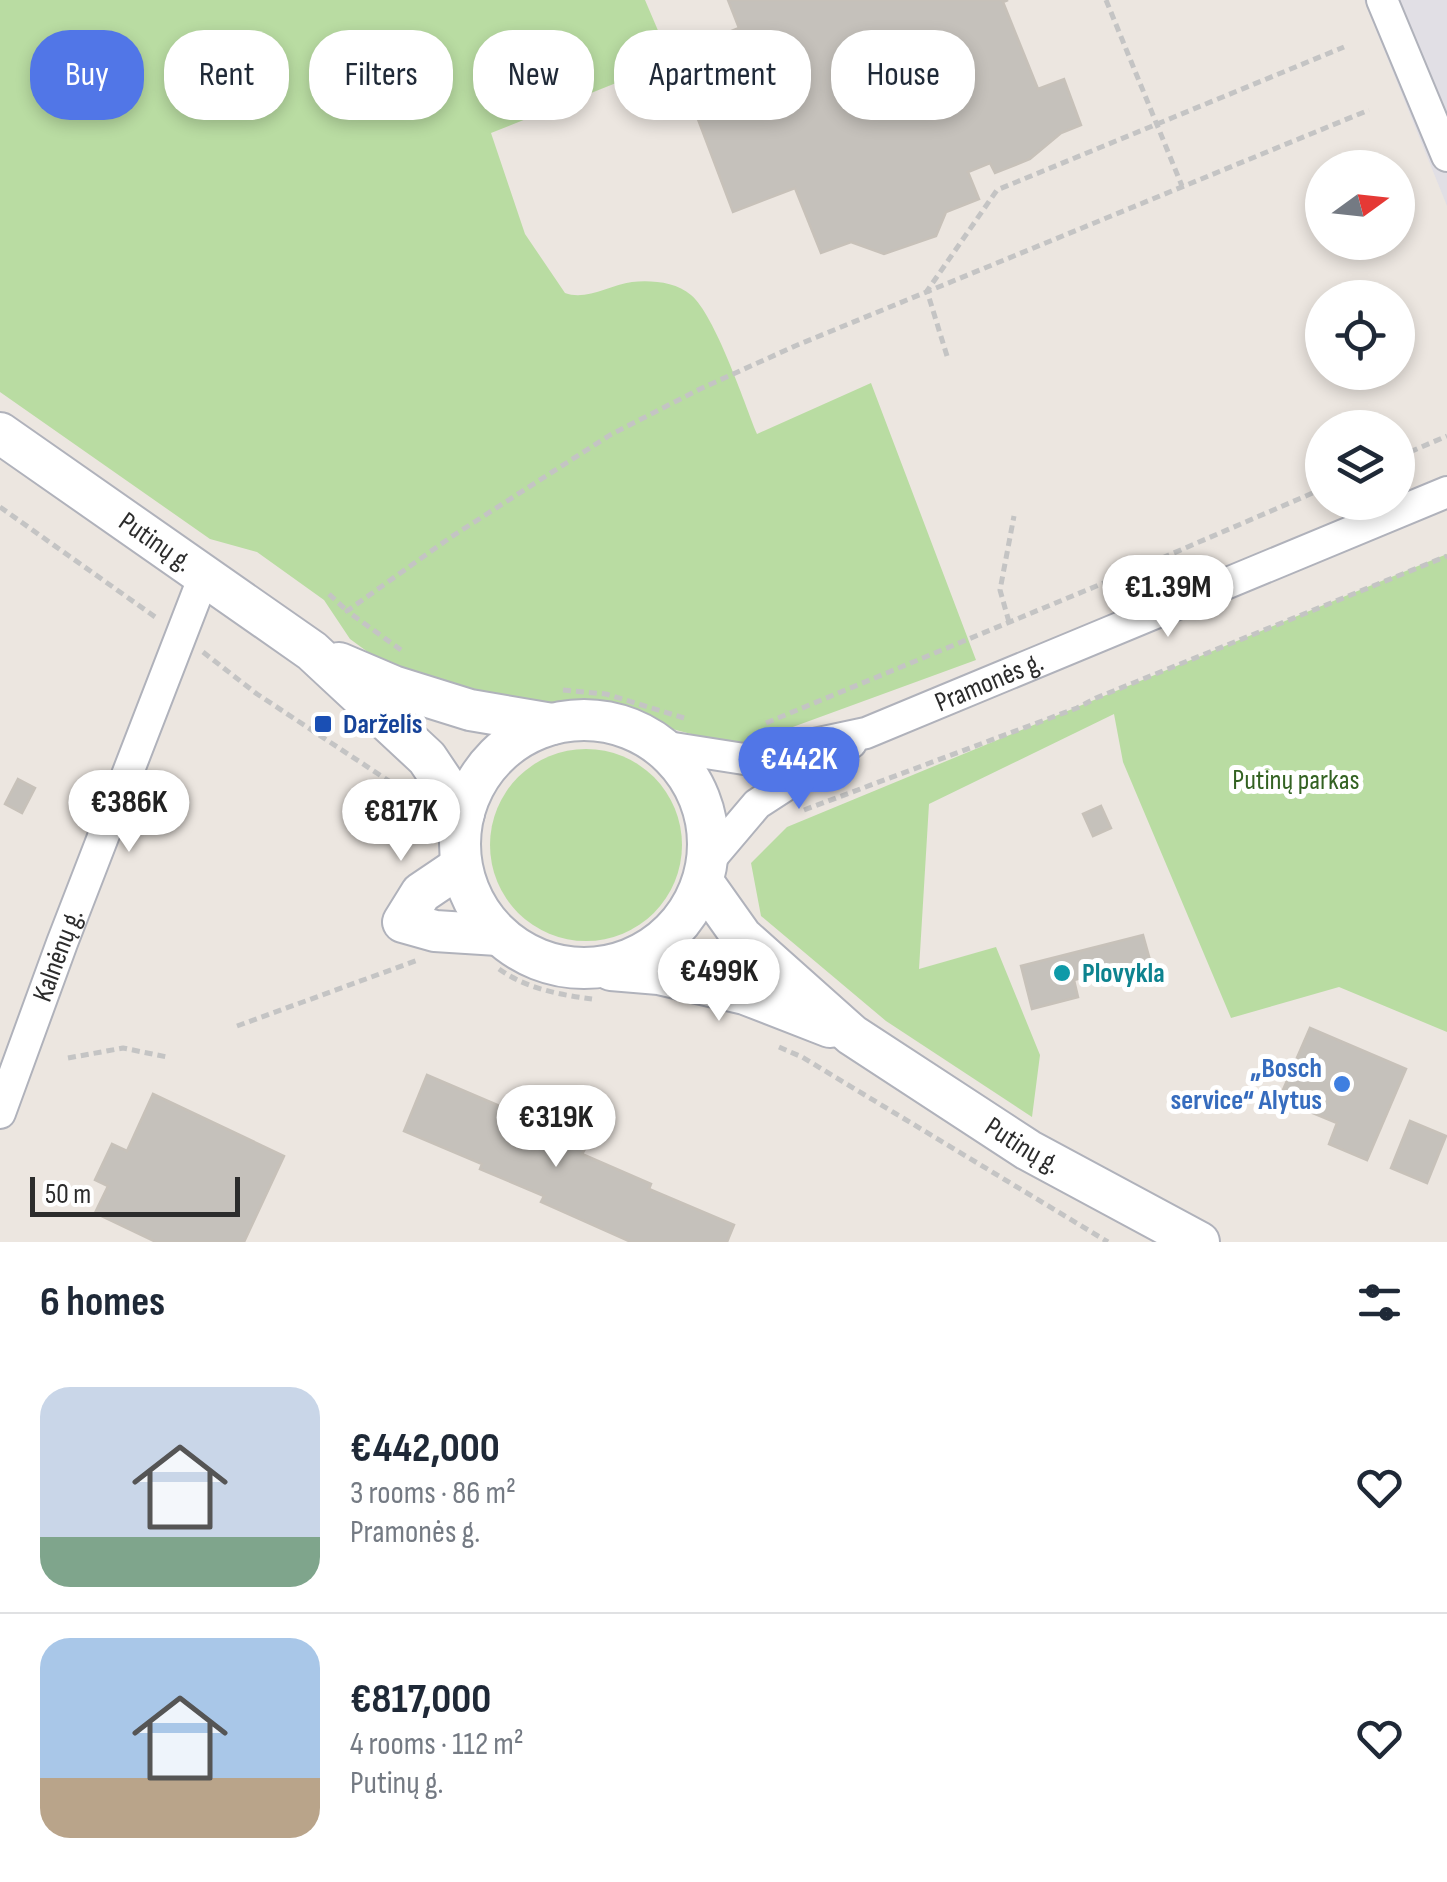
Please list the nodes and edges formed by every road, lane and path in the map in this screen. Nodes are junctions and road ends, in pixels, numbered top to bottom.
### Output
1 (1106, 0) edge
2 (1382, 0) edge
3 (1344, 47) dead end
4 (1370, 110) dead end
5 (1156, 123) junction
6 (1447, 156) edge
7 (1182, 186) junction
8 (926, 291) junction
9 (947, 356) dead end
10 (0, 433) edge
11 (1447, 436) edge
12 (1415, 450) edge
13 (1447, 492) edge
14 (1305, 496) edge
15 (1014, 516) dead end
16 (1447, 556) edge
17 (204, 576) junction
18 (329, 594) dead end
19 (347, 611) junction
20 (1009, 622) junction
21 (312, 652) junction
22 (413, 658) dead end
23 (552, 724) junction
24 (759, 725) dead end
25 (866, 733) junction
26 (662, 746) junction
27 (464, 813) junction
28 (788, 816) dead end
29 (461, 866) junction
30 (705, 872) junction
31 (494, 948) junction
32 (418, 960) dead end
33 (594, 984) junction
34 (237, 1026) dead end
35 (852, 1035) junction
36 (769, 1042) dead end
37 (68, 1058) dead end
38 (167, 1058) dead end
39 (0, 1113) edge
40 (1190, 1240) edge
41 (1108, 1242) edge

1 - 5 path
2 - 6 street
3 - 5 path
4 - 7 path
5 - 7 path
5 - 8 path
7 - 8 path
8 - 9 path
8 - 19 path
10 - 17 main road, Putinų g.
11 - 12 path
13 - 25 street, Pramonės g.
14 - 20 path
15 - 20 path
16 - 28 path
17 - 21 main road, Putinų g.
17 - 39 street, Kalnėnų g.
18 - 19 path
19 - 22 path
20 - 24 path
21 - 23 main road, Putinų g.
21 - 27 main road, Putinų g.
23 - 26 main road
23 - 27 main road
25 - 26 street
25 - 30 street
26 - 30 main road
27 - 29 main road
29 - 31 main road
29 - 31 main road
30 - 33 main road
30 - 35 main road, Putinų g.
31 - 33 main road
31 - 33 path
32 - 34 path
33 - 35 main road, Putinų g.
35 - 40 main road, Putinų g.
36 - 41 path
37 - 38 path

